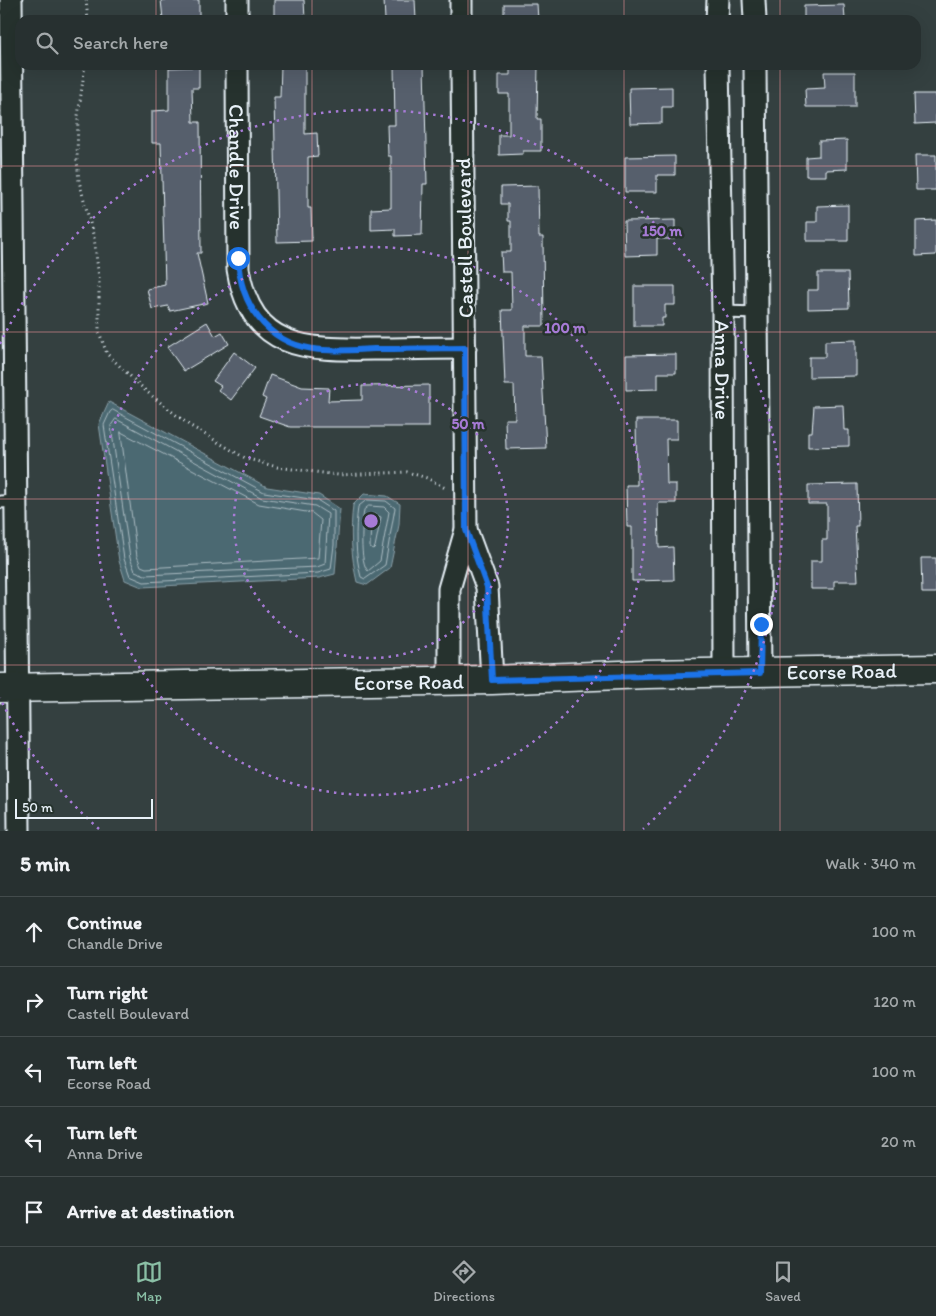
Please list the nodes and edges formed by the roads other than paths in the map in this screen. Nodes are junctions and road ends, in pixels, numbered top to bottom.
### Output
1 (11, 0) edge
2 (237, 0) edge
3 (461, 0) edge
4 (718, 0) edge
5 (754, 0) edge
6 (237, 15) edge
7 (461, 15) edge
8 (717, 15) edge
9 (754, 15) edge
10 (237, 70) edge
11 (462, 70) edge
12 (718, 70) edge
13 (755, 70) edge
14 (723, 312) junction
15 (758, 313) junction
16 (465, 348) junction
17 (8, 385) edge
18 (8, 501) edge
19 (466, 530) junction
20 (936, 669) edge
21 (760, 673) junction
22 (724, 674) junction
23 (449, 680) junction
24 (492, 680) junction
25 (10, 687) edge
26 (19, 831) edge

1 - 17 street
2 - 6 street
3 - 7 street
4 - 8 street
5 - 9 street
10 - 16 street, Chandle Drive
11 - 16 street, Castell Boulevard
12 - 14 street, Anna Drive
13 - 15 street, Anna Drive
14 - 15 lane
14 - 22 street, Anna Drive
15 - 21 street, Anna Drive
16 - 19 street, Castell Boulevard
17 - 18 street
18 - 25 street
19 - 23 street, Castell Boulevard
19 - 24 street, Castell Boulevard
20 - 21 main road, Ecorse Road
21 - 22 main road, Ecorse Road
22 - 24 main road, Ecorse Road
23 - 24 main road, Ecorse Road
23 - 25 main road, Ecorse Road
25 - 26 street

